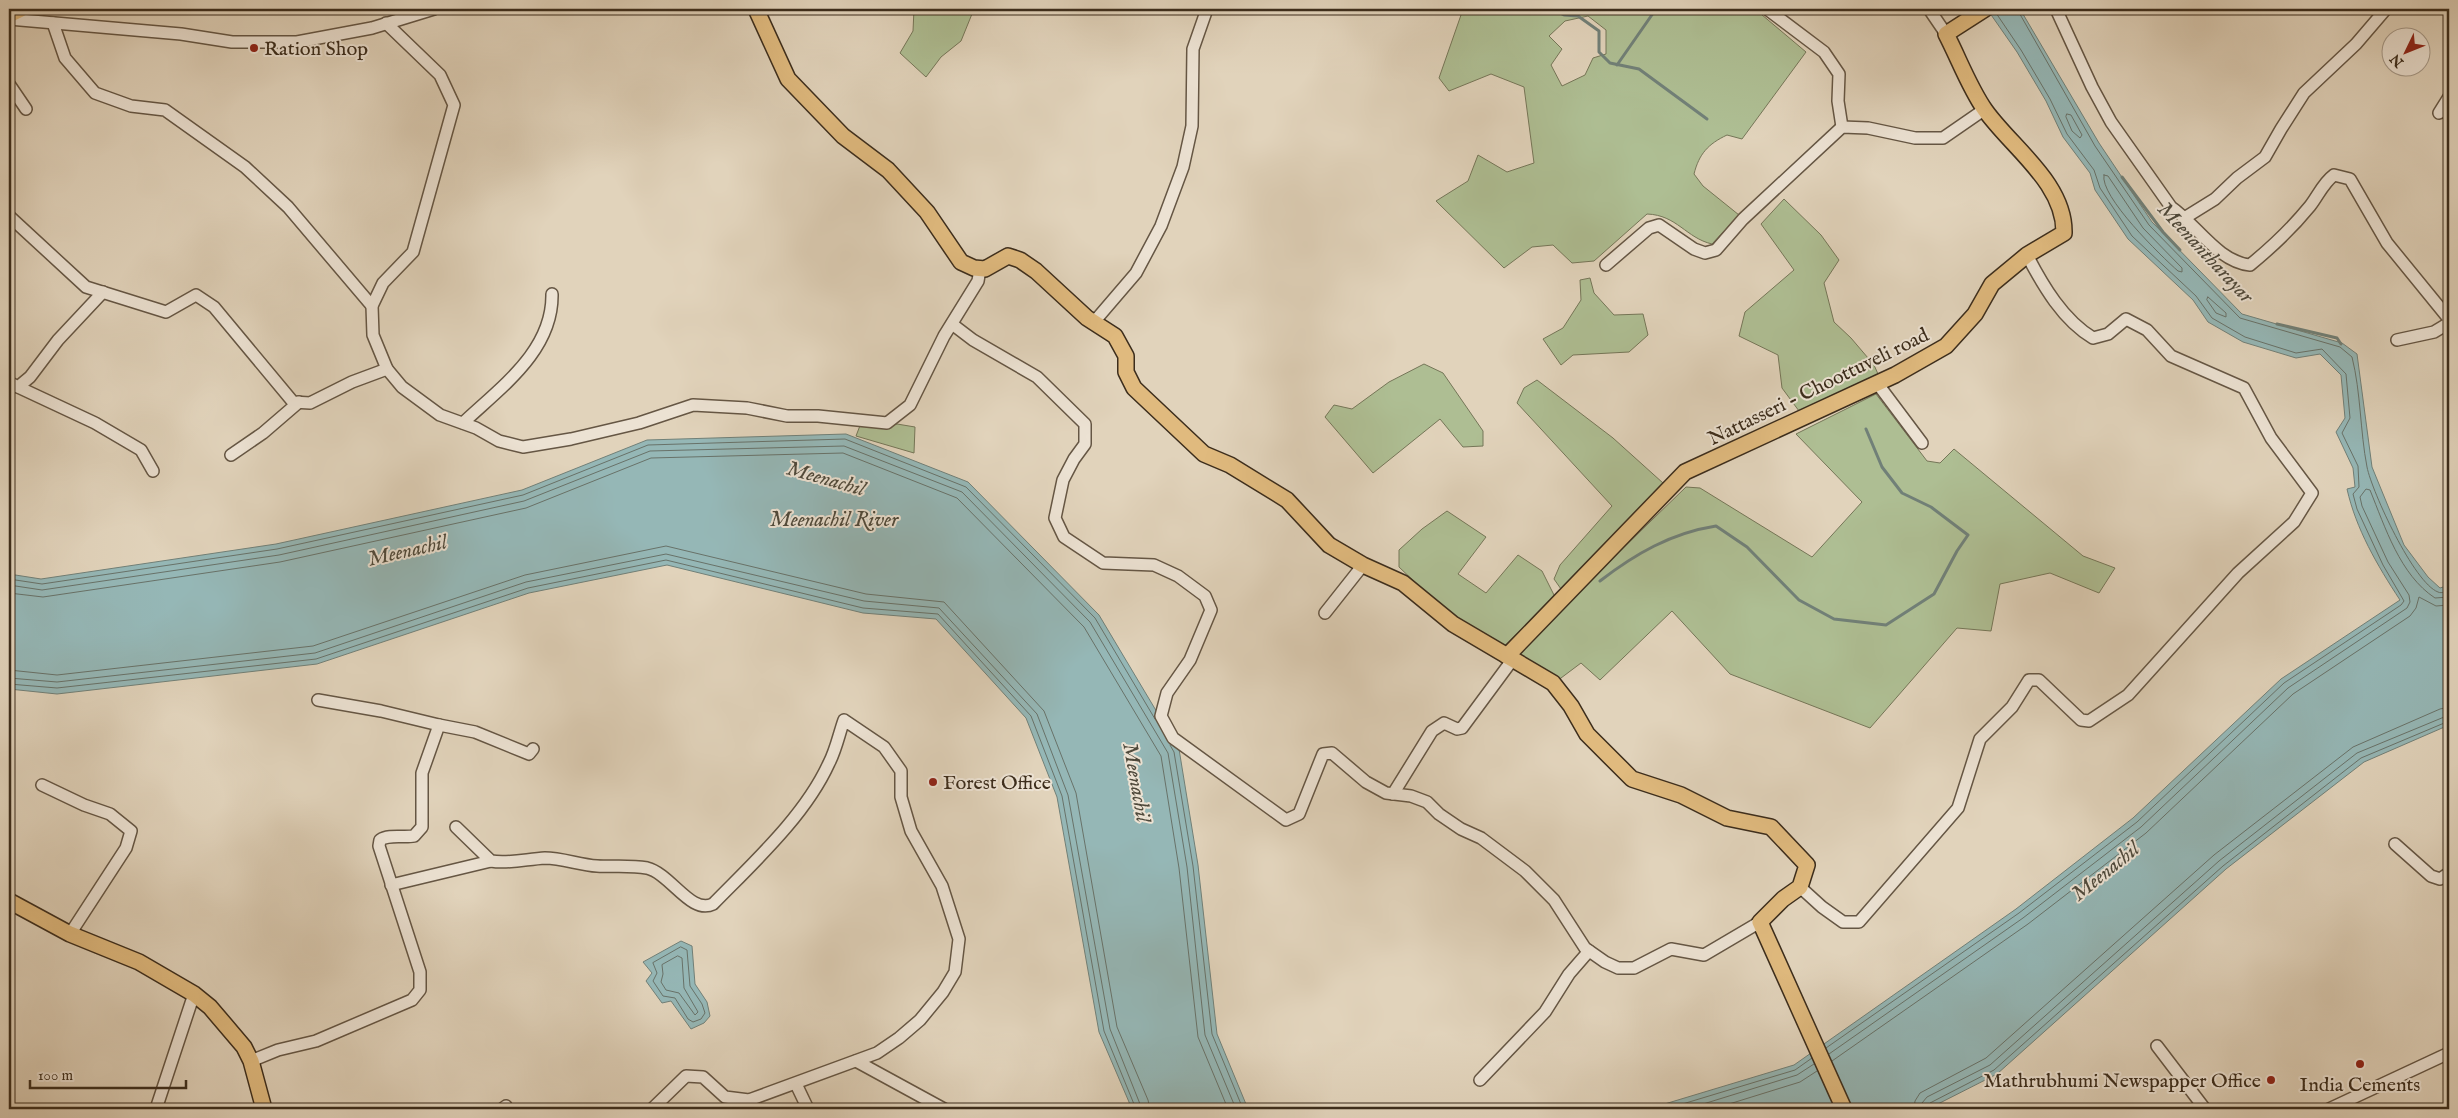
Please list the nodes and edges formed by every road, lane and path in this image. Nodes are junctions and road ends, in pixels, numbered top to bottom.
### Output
1 (21, 9) edge
2 (434, 9) edge
3 (756, 9) edge
4 (1207, 9) edge
5 (1767, 9) edge
6 (1929, 9) edge
7 (2056, 9) edge
8 (2386, 9) edge
9 (1982, 11) edge
10 (9, 15) edge
11 (9, 19) edge
12 (53, 23) junction
13 (386, 24) junction
14 (1946, 34) junction
15 (9, 84) edge
16 (2449, 97) edge
17 (26, 109) dead end
18 (1985, 109) junction
19 (2439, 114) dead end
20 (1842, 128) junction
21 (9, 216) edge
22 (2186, 217) junction
23 (2027, 255) junction
24 (1606, 266) dead end
25 (980, 269) junction
26 (103, 292) junction
27 (552, 294) dead end
28 (372, 306) junction
29 (2449, 319) edge
30 (1094, 322) junction
31 (2449, 323) edge
32 (952, 324) junction
33 (2397, 340) dead end
34 (387, 368) junction
35 (1877, 383) junction
36 (14, 384) edge
37 (299, 402) junction
38 (463, 423) junction
39 (1922, 444) dead end
40 (231, 455) dead end
41 (153, 471) dead end
42 (1363, 565) junction
43 (1325, 613) dead end
44 (1510, 658) junction
45 (318, 700) dead end
46 (439, 724) junction
47 (533, 749) dead end
48 (42, 785) dead end
49 (1393, 794) junction
50 (456, 827) dead end
51 (2395, 844) dead end
52 (491, 861) junction
53 (2449, 873) edge
54 (391, 885) junction
55 (1800, 887) junction
56 (9, 901) edge
57 (1760, 922) junction
58 (70, 934) junction
59 (1589, 951) junction
60 (194, 994) junction
61 (2157, 1046) dead end
62 (2449, 1053) edge
63 (251, 1061) junction
64 (856, 1061) junction
65 (1480, 1080) dead end
66 (796, 1084) junction
67 (156, 1109) edge
68 (264, 1109) edge
69 (652, 1109) edge
70 (808, 1109) edge
71 (944, 1109) edge
72 (1844, 1109) edge
73 (2205, 1109) edge
74 (2329, 1109) edge

1 - 10 main road
2 - 13 street
3 - 25 main road
4 - 30 street
5 - 20 street
6 - 14 street, Nattasseri - Choottuveli road
7 - 22 street
8 - 22 street
9 - 14 main road
11 - 12 street
12 - 13 street
12 - 28 street
13 - 28 street
14 - 18 main road, Nattasseri - Choottuveli road
15 - 17 street
16 - 19 street
18 - 20 street
18 - 23 main road, Nattasseri - Choottuveli road
20 - 24 street
21 - 26 street
22 - 29 street
23 - 35 main road, Nattasseri - Choottuveli road
23 - 55 street
25 - 30 main road
25 - 32 street
26 - 36 street
26 - 37 street
27 - 38 street
28 - 34 street
30 - 42 main road
31 - 33 street
32 - 38 street
32 - 49 street
34 - 37 street
34 - 38 street
35 - 39 street
35 - 44 main road, Nattasseri - Choottuveli road
36 - 41 street
37 - 40 street
42 - 43 street
42 - 44 main road
44 - 49 street
44 - 55 main road
45 - 46 street
46 - 47 street
46 - 54 street
48 - 58 street
49 - 59 street
50 - 52 street
51 - 53 street
52 - 54 street
52 - 64 street
54 - 63 street
55 - 57 main road
56 - 58 main road
57 - 59 street
57 - 72 main road
58 - 60 main road
59 - 65 street
60 - 63 main road
60 - 67 street
61 - 73 street
62 - 74 street
63 - 68 main road
64 - 66 street
64 - 71 street
66 - 69 street
66 - 70 street

